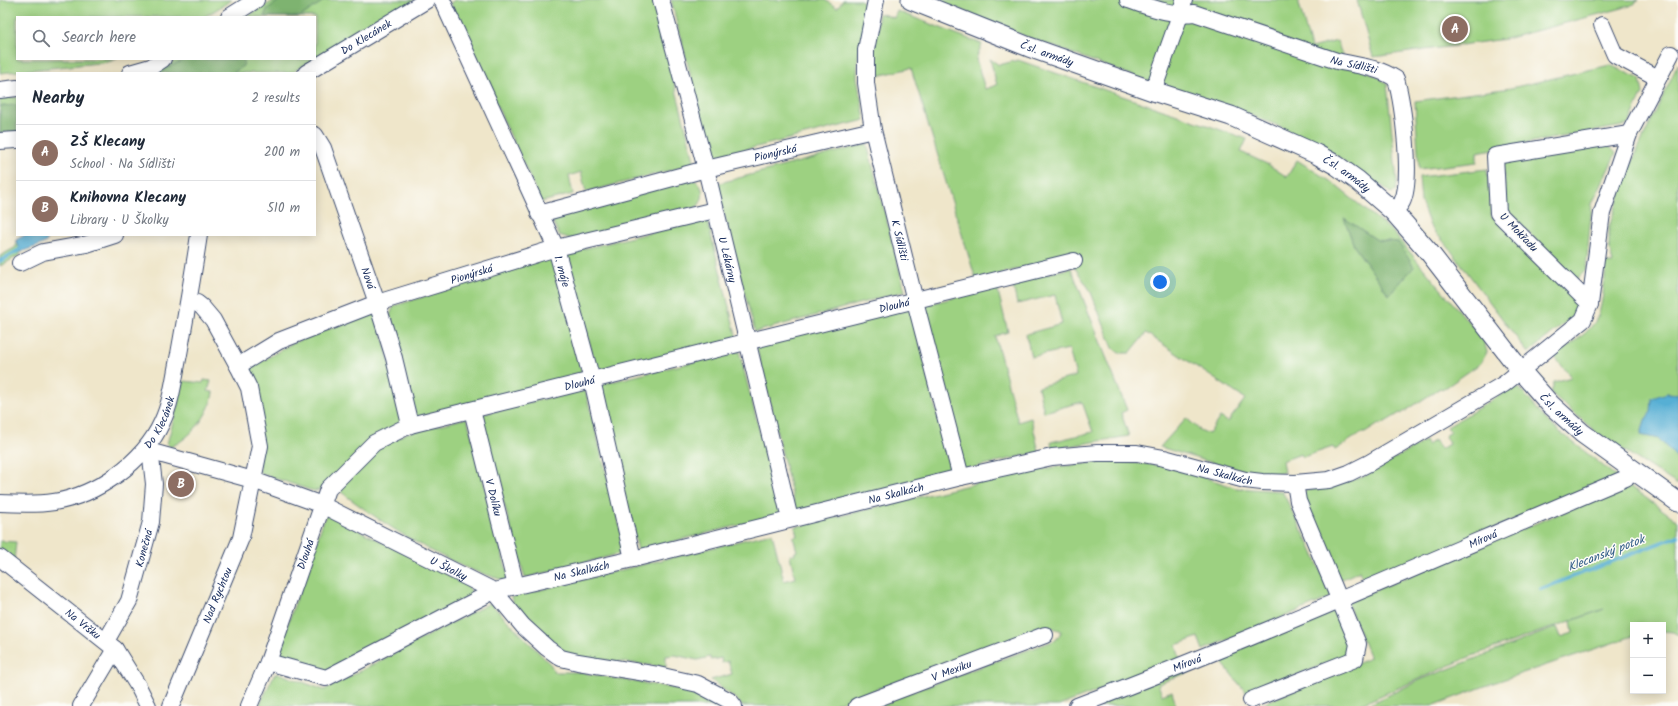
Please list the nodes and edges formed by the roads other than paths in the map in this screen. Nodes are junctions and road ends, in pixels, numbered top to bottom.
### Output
1 (256, 0) edge
2 (427, 0) edge
3 (442, 0) edge
4 (661, 0) edge
5 (876, 0) edge
6 (911, 0) edge
7 (1128, 0) edge
8 (1182, 8) edge
9 (231, 16) edge
10 (1602, 25) dead end
11 (1671, 54) dead end
12 (162, 60) edge
13 (134, 72) edge
14 (308, 72) edge
15 (1658, 78) junction
16 (16, 88) edge
17 (0, 90) edge
18 (1153, 91) junction
19 (873, 130) junction
20 (1629, 134) junction
21 (316, 137) edge
22 (16, 140) edge
23 (0, 141) edge
24 (706, 169) junction
25 (715, 210) junction
26 (1393, 211) junction
27 (539, 214) junction
28 (112, 236) edge
29 (199, 236) edge
30 (556, 248) junction
31 (1074, 261) dead end
32 (20, 263) dead end
33 (914, 300) junction
34 (189, 302) junction
35 (377, 302) junction
36 (1590, 304) junction
37 (748, 340) junction
38 (238, 366) junction
39 (1521, 371) junction
40 (592, 380) junction
41 (472, 410) junction
42 (410, 425) junction
43 (145, 450) junction
44 (961, 477) junction
45 (1626, 478) dead end
46 (253, 480) junction
47 (1295, 483) junction
48 (1678, 502) edge
49 (0, 503) edge
50 (322, 505) junction
51 (790, 519) junction
52 (0, 558) edge
53 (633, 559) junction
54 (516, 586) junction
55 (494, 591) junction
56 (1341, 600) junction
57 (1045, 635) dead end
58 (110, 645) junction
59 (268, 662) junction
60 (1251, 700) dead end
61 (81, 706) edge
62 (148, 706) edge
63 (171, 706) edge
64 (250, 706) edge
65 (734, 706) edge
66 (857, 706) edge
67 (1077, 706) edge

1 - 9 street
2 - 14 street, Do Klecánek
3 - 27 street, 1. máje
4 - 24 street, U Lékárny
5 - 19 street, K Sídlišti
6 - 18 street, Čsl. armády
7 - 8 street, Na Sídlišti
8 - 18 street
8 - 26 street, Na Sídlišti
10 - 15 street
11 - 15 street
12 - 13 street
15 - 20 street
16 - 17 street
18 - 26 street, Čsl. armády
19 - 24 street, Pionýrská
19 - 33 street, K Sídlišti
20 - 36 street
20 - 36 street, U Mokřadu
21 - 35 street, Nová
22 - 23 street
24 - 25 street, U Lékárny
24 - 27 street, Pionýrská
25 - 30 street, Pionýrská
25 - 37 street, U Lékárny
26 - 39 street, Čsl. armády
27 - 30 street, 1. máje
28 - 32 street
29 - 34 street, Do Klecánek
30 - 35 street, Pionýrská
30 - 40 street, 1. máje
31 - 33 street, Dlouhá
33 - 37 street, Dlouhá
33 - 44 street, K Sídlišti
34 - 38 street
34 - 43 street, Do Klecánek
35 - 38 street, Pionýrská
35 - 42 street, Nová
36 - 39 street
37 - 40 street, Dlouhá
37 - 51 street, U Lékárny
38 - 46 street
39 - 47 street, Na Skalkách
39 - 48 street, Čsl. armády
40 - 41 street, Dlouhá
40 - 53 street, 1. máje
41 - 42 street, Dlouhá
41 - 54 street, V Dolíku
42 - 50 street, Dlouhá
43 - 46 street, U Školky
43 - 49 street, Do Klecánek
43 - 58 street, Konečná
44 - 47 street, Na Skalkách
44 - 51 street, Na Skalkách
45 - 56 street, Mírová
46 - 50 street, U Školky
46 - 63 street, Nad Rychtou
47 - 56 street
50 - 55 street, U Školky
50 - 59 street, Dlouhá
51 - 53 street, Na Skalkách
52 - 58 street, Na Vršku
53 - 54 street, Na Skalkách
54 - 55 street, Na Skalkách
55 - 59 street, Na Skalkách
55 - 65 street, U Školky
56 - 60 street
56 - 67 street, Mírová
57 - 66 street, V Mexiku
58 - 61 street, Konečná
58 - 62 street, Na Vršku
59 - 64 street, Dlouhá

